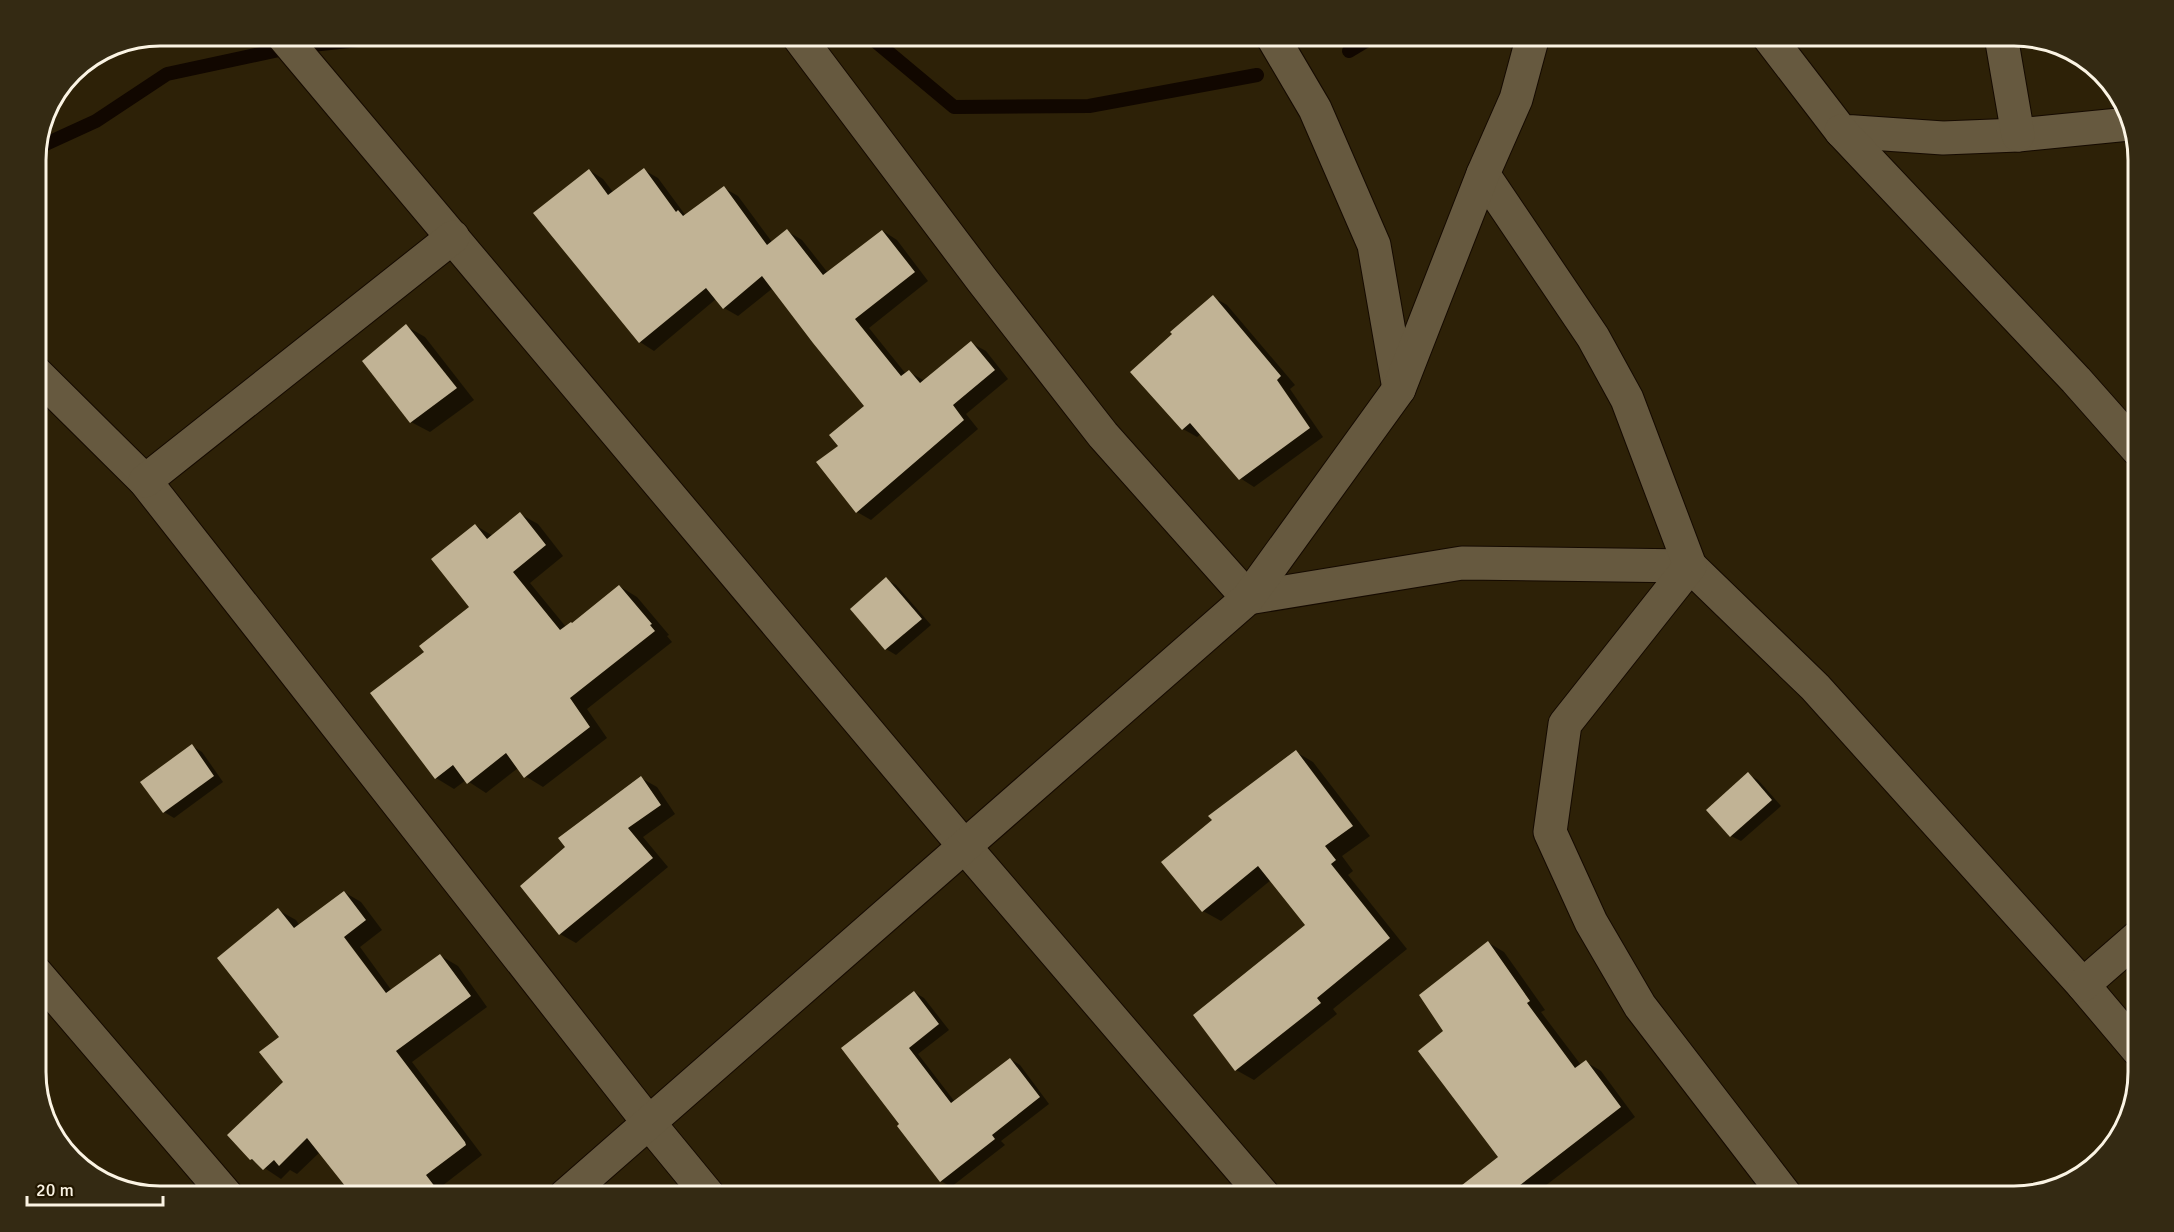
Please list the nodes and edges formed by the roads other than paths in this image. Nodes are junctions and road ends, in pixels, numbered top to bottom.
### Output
1 (1278, 46) edge
2 (1530, 46) edge
3 (1776, 46) edge
4 (2003, 46) edge
5 (292, 47) edge
6 (806, 47) edge
7 (2122, 125) edge
8 (1841, 131) junction
9 (2018, 135) junction
10 (1483, 174) junction
11 (453, 237) junction
12 (47, 384) edge
13 (1399, 389) junction
14 (2127, 438) edge
15 (146, 481) junction
16 (1690, 566) junction
17 (1248, 598) junction
18 (965, 848) junction
19 (2128, 947) edge
20 (2083, 985) junction
21 (47, 986) edge
22 (2128, 1038) edge
23 (649, 1123) junction
24 (218, 1186) edge
25 (577, 1186) edge
26 (701, 1186) edge
27 (1255, 1186) edge
28 (1778, 1186) edge

1 - 13 street
2 - 10 street
3 - 8 street
4 - 9 street
5 - 11 street
6 - 17 street
7 - 9 street
8 - 9 street
8 - 14 street
10 - 13 street
10 - 16 street
11 - 15 street
11 - 18 street
12 - 15 street
13 - 17 street
15 - 23 street
16 - 17 street
16 - 20 street
16 - 28 street
17 - 18 street
18 - 23 street
18 - 27 street
19 - 20 street
20 - 22 street
21 - 24 street
23 - 25 street
23 - 26 street

